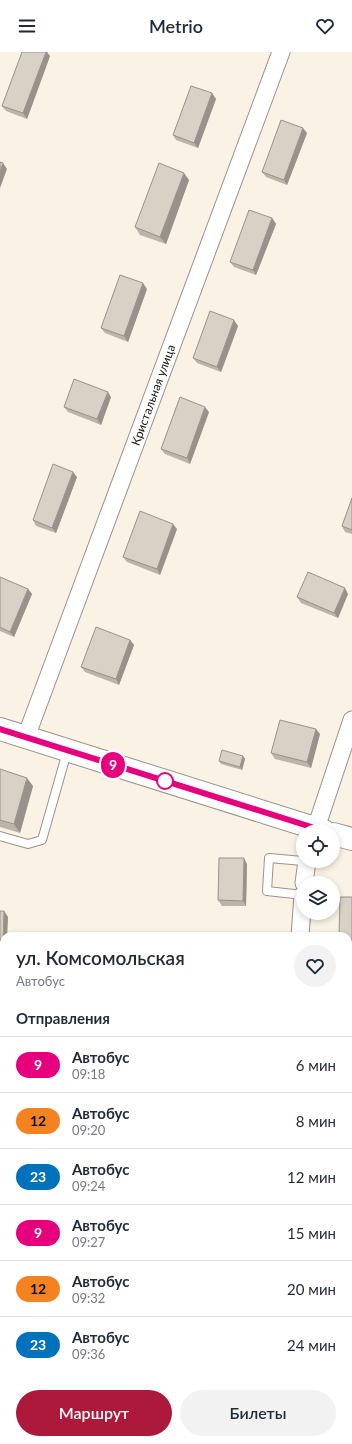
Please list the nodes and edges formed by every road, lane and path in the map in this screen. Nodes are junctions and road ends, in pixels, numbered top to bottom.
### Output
1 (281, 52) edge
2 (351, 727) edge
3 (0, 729) edge
4 (26, 737) junction
5 (68, 750) junction
6 (300, 824) edge
7 (324, 824) edge
8 (0, 836) edge
9 (340, 836) edge
10 (352, 839) edge
11 (296, 860) edge
12 (296, 894) edge
13 (301, 920) edge
14 (300, 932) edge

1 - 4 street, Кристальная улица
2 - 7 street
3 - 4 main road
4 - 5 main road
5 - 6 main road
5 - 8 lane
9 - 10 main road
11 - 12 lane
13 - 14 street

